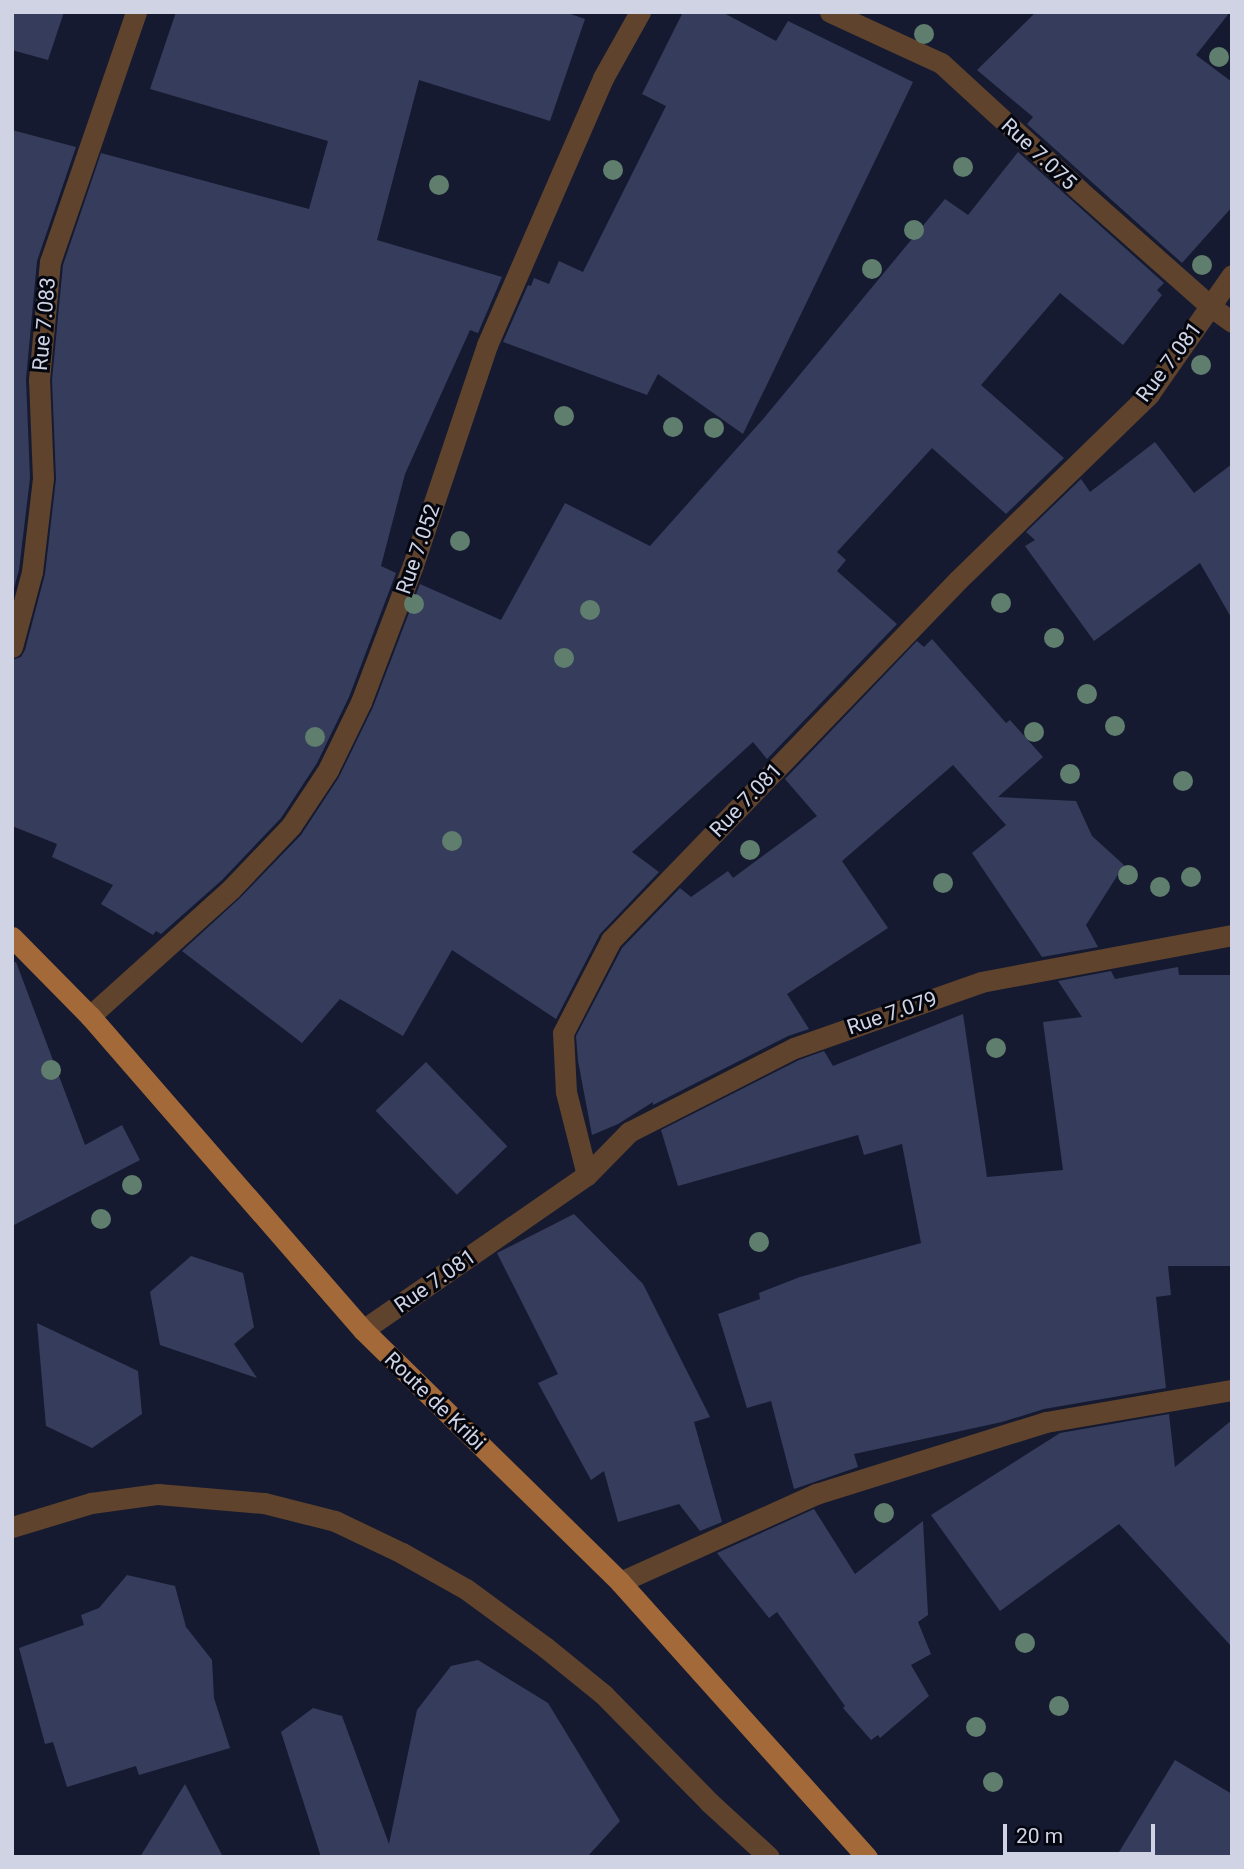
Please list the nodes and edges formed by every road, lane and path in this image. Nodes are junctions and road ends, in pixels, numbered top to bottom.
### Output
1 (136, 12) edge
2 (640, 12) edge
3 (830, 12) edge
4 (1232, 275) edge
5 (1210, 306) junction
6 (1232, 322) edge
7 (12, 647) edge
8 (1232, 935) edge
9 (12, 937) edge
10 (90, 1016) junction
11 (587, 1175) junction
12 (363, 1330) junction
13 (1232, 1390) edge
14 (12, 1527) edge
15 (620, 1582) junction
16 (769, 1857) edge
17 (867, 1857) edge

1 - 7 street, Rue 7.083
2 - 10 street, Rue 7.052
3 - 5 street, Rue 7.075
4 - 5 street, Rue 7.081
5 - 6 street, Rue 7.075
5 - 11 street, Rue 7.081
8 - 11 street, Rue 7.079
9 - 10 main road, Route de Kribi
10 - 12 main road, Route de Kribi
11 - 12 street, Rue 7.081
12 - 15 main road, Route de Kribi
13 - 15 street
14 - 16 street
15 - 17 main road, Route de Kribi

